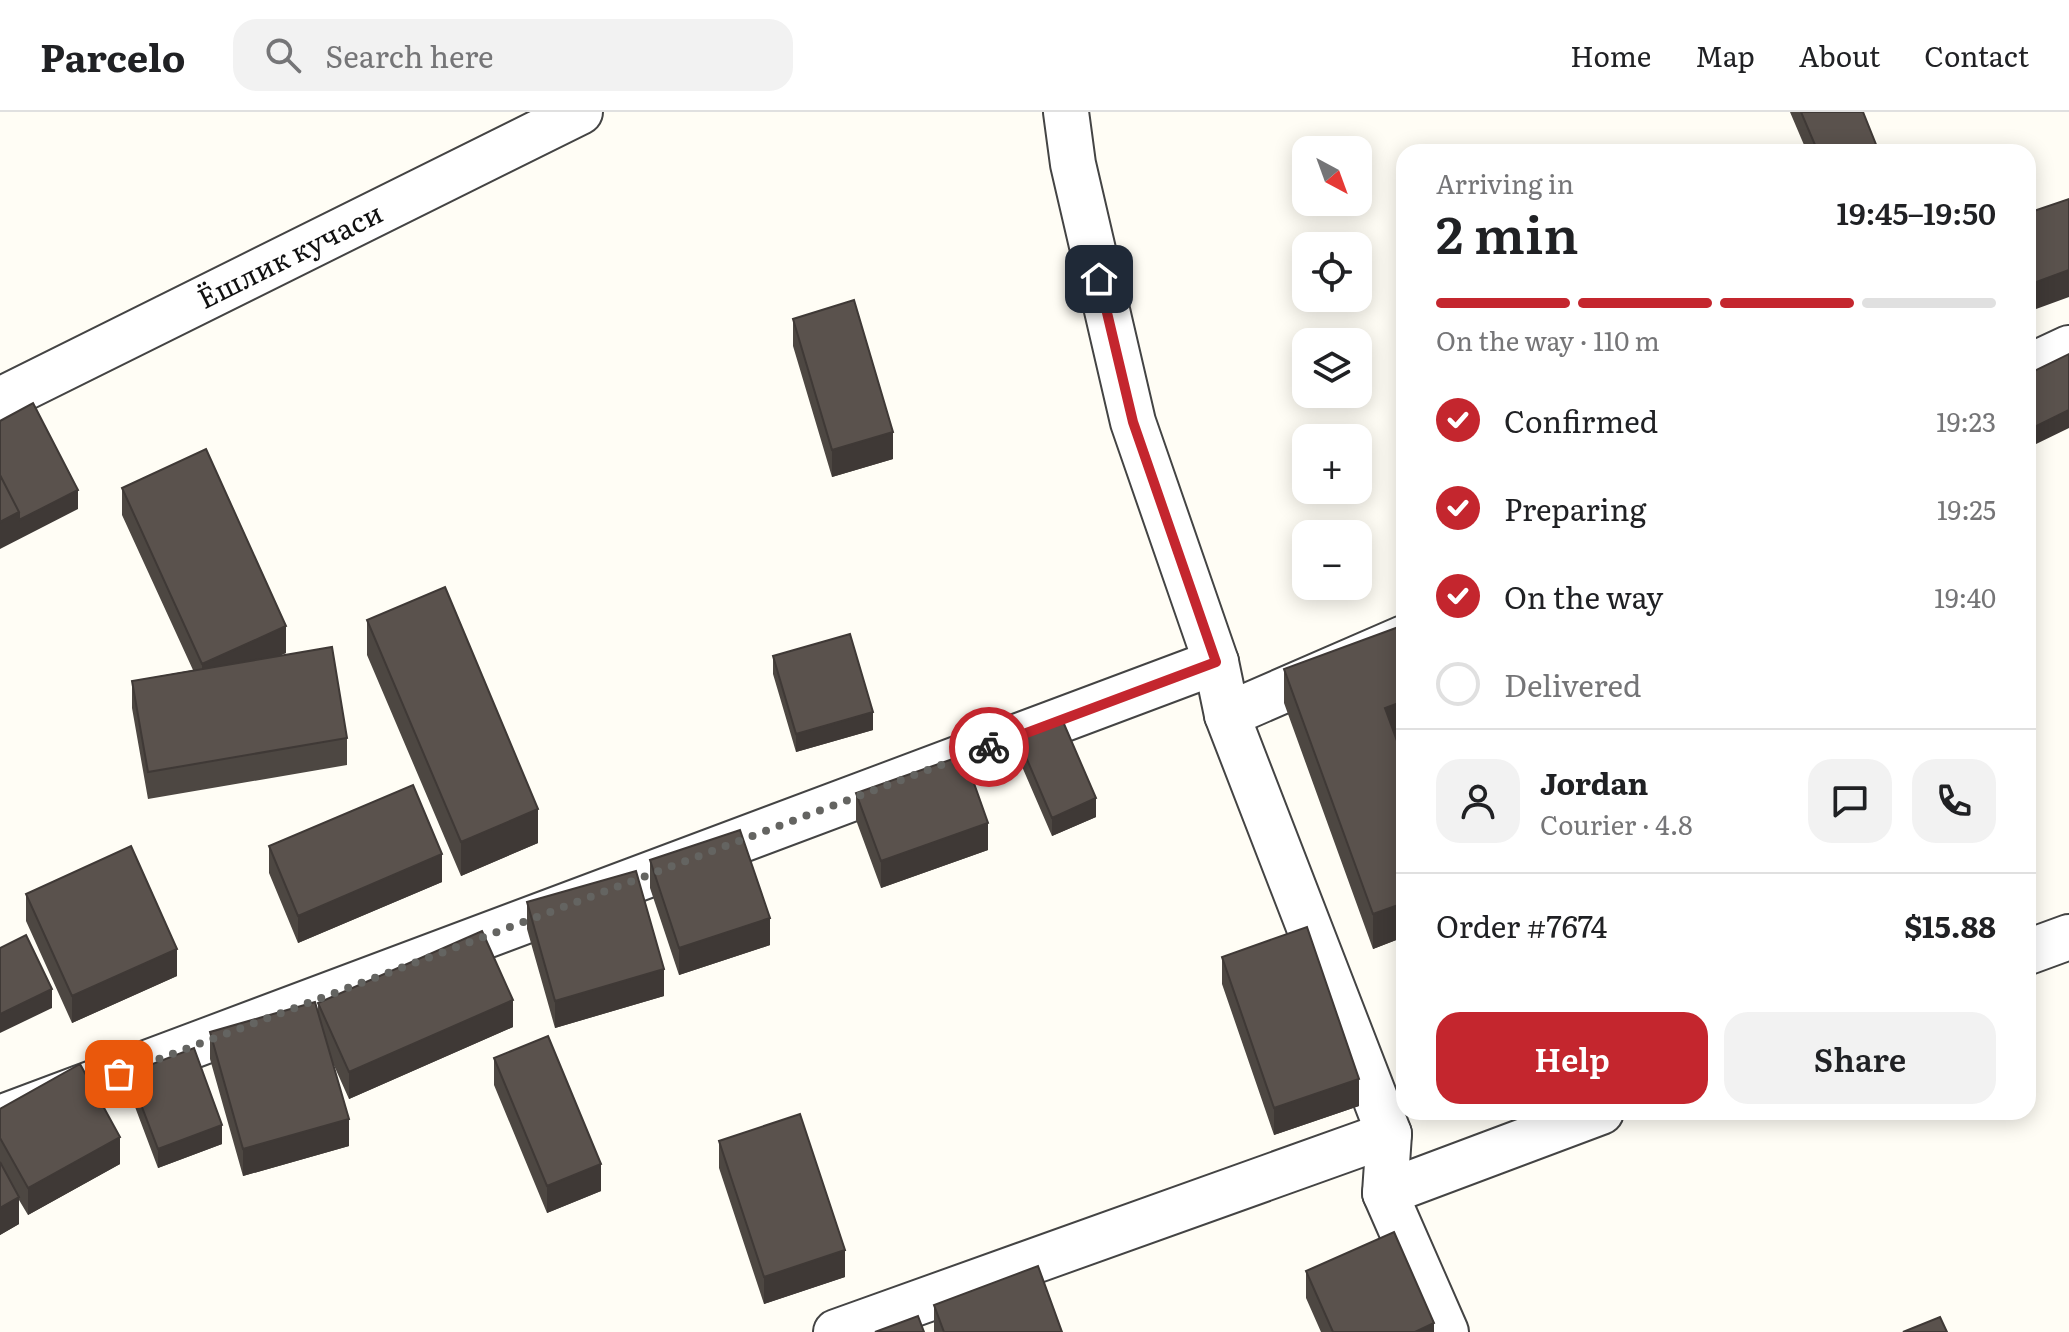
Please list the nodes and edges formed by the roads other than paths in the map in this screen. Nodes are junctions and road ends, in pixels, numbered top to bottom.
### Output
1 (580, 112) edge
2 (1066, 112) edge
3 (2069, 348) edge
4 (2036, 363) edge
5 (0, 400) edge
6 (1396, 641) edge
7 (1216, 662) junction
8 (1227, 715) junction
9 (2069, 937) edge
10 (2036, 949) edge
11 (0, 1118) edge
12 (1580, 1120) edge
13 (1389, 1134) junction
14 (1385, 1193) junction
15 (836, 1332) edge
16 (1446, 1332) edge

1 - 5 street, Ёшлик кучаси
2 - 7 street
3 - 4 street
6 - 8 street
7 - 8 street
7 - 11 street
8 - 13 street
9 - 10 street
12 - 14 street
13 - 14 street
13 - 15 street
14 - 16 street

